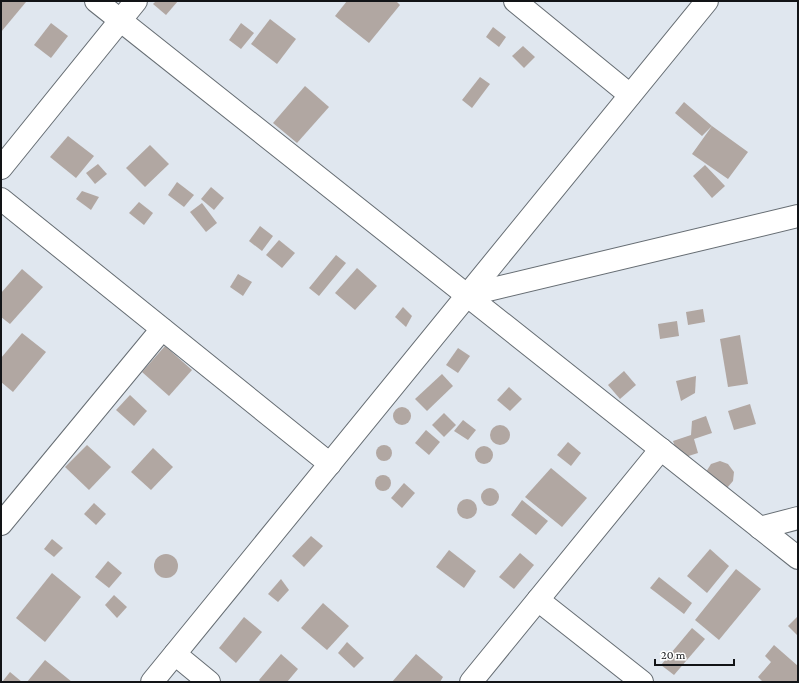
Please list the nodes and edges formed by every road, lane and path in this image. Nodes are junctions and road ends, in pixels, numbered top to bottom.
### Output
1 (96, 1) edge
2 (136, 1) edge
3 (515, 1) edge
4 (707, 1) edge
5 (120, 20) junction
6 (630, 94) junction
7 (1, 168) edge
8 (1, 200) edge
9 (798, 216) edge
10 (467, 296) junction
11 (162, 329) junction
12 (661, 449) junction
13 (330, 464) junction
14 (798, 518) edge
15 (1, 524) edge
16 (760, 528) junction
17 (798, 558) edge
18 (538, 600) junction
19 (175, 654) junction
20 (152, 682) edge
21 (209, 682) edge
22 (471, 682) edge
23 (642, 682) edge

1 - 5 street
2 - 5 street
3 - 6 street
4 - 6 street
5 - 7 street
5 - 10 street
6 - 10 street
8 - 11 street
9 - 10 street
10 - 12 street
10 - 13 street
11 - 13 street
11 - 15 street
12 - 16 street
12 - 18 street
13 - 19 street
14 - 16 street
16 - 17 street
18 - 22 street
18 - 23 street
19 - 20 street
19 - 21 street

